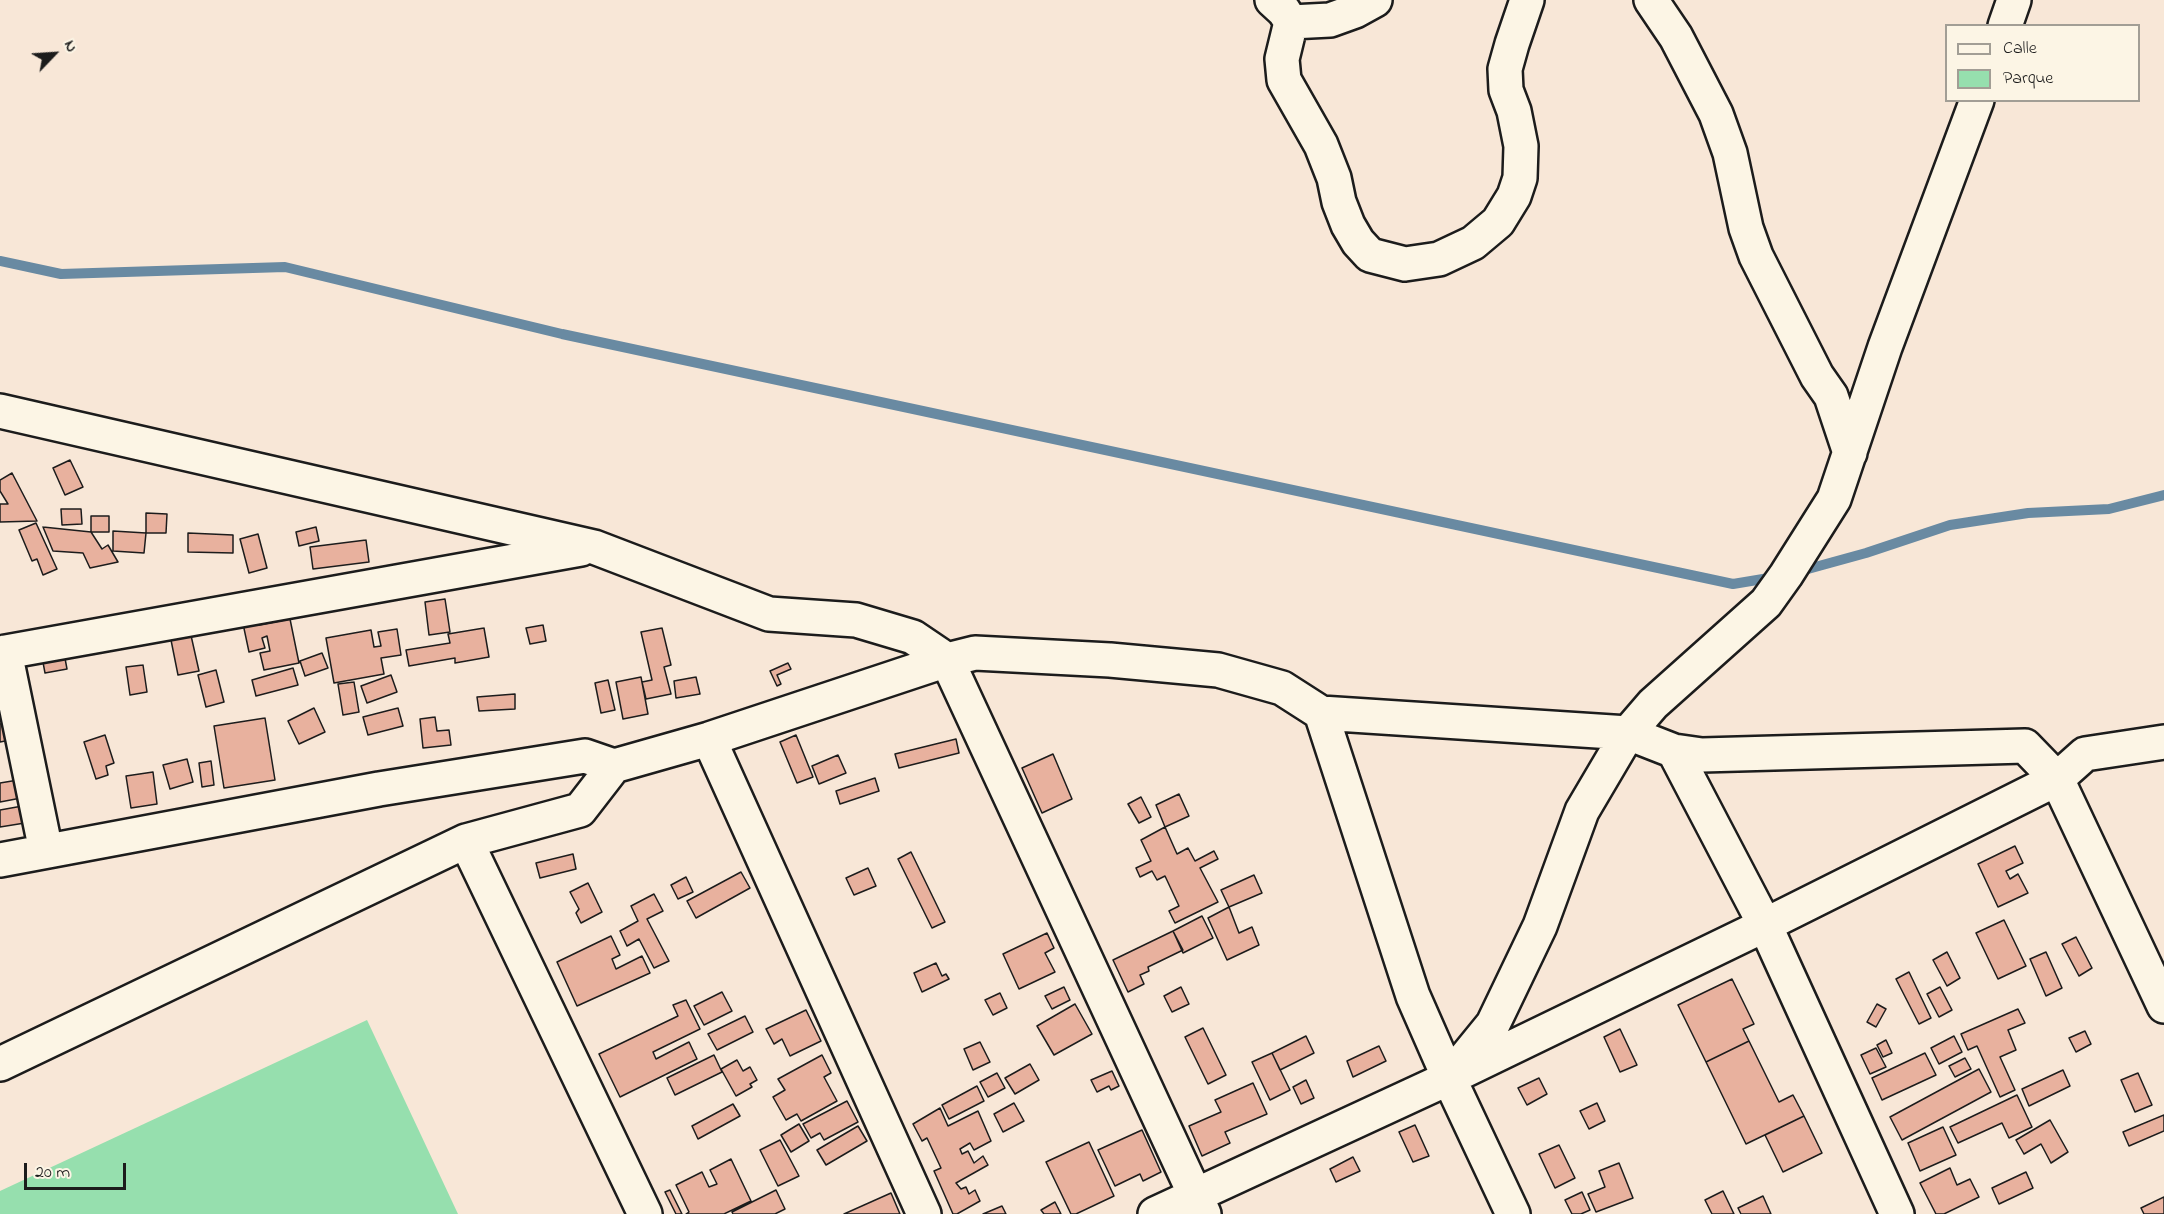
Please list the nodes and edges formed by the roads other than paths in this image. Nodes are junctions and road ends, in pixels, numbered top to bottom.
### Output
1 (1375, 0) edge
2 (1527, 0) edge
3 (1651, 0) edge
4 (2014, 0) edge
5 (1281, 11) edge
6 (2006, 24) edge
7 (1976, 102) edge
8 (0, 411) edge
9 (1850, 453) junction
10 (594, 547) junction
11 (3, 653) edge
12 (947, 660) junction
13 (1321, 713) junction
14 (1628, 733) junction
15 (709, 739) junction
16 (2164, 742) edge
17 (1674, 751) junction
18 (614, 766) junction
19 (2057, 778) junction
20 (466, 841) junction
21 (46, 851) junction
22 (0, 860) edge
23 (1765, 925) junction
24 (2164, 1006) edge
25 (3, 1054) edge
26 (1449, 1078) junction
27 (1200, 1204) edge
28 (645, 1214) edge
29 (924, 1214) edge
30 (1155, 1214) edge
31 (1513, 1214) edge
32 (1898, 1214) edge

1 - 5 street
2 - 5 street
3 - 9 street
4 - 6 street
7 - 9 street
8 - 10 street
9 - 14 street
10 - 11 street
10 - 12 street
11 - 21 street
12 - 13 street
12 - 15 street
12 - 27 street
13 - 14 street
13 - 26 street
14 - 17 street
14 - 26 street
15 - 18 street
15 - 29 street
16 - 19 street
17 - 19 street
17 - 23 street
18 - 20 street
18 - 21 street
19 - 23 street
19 - 24 street
20 - 25 street
20 - 28 street
21 - 22 street
23 - 26 street
23 - 32 street
26 - 27 street
26 - 31 street
27 - 30 street

